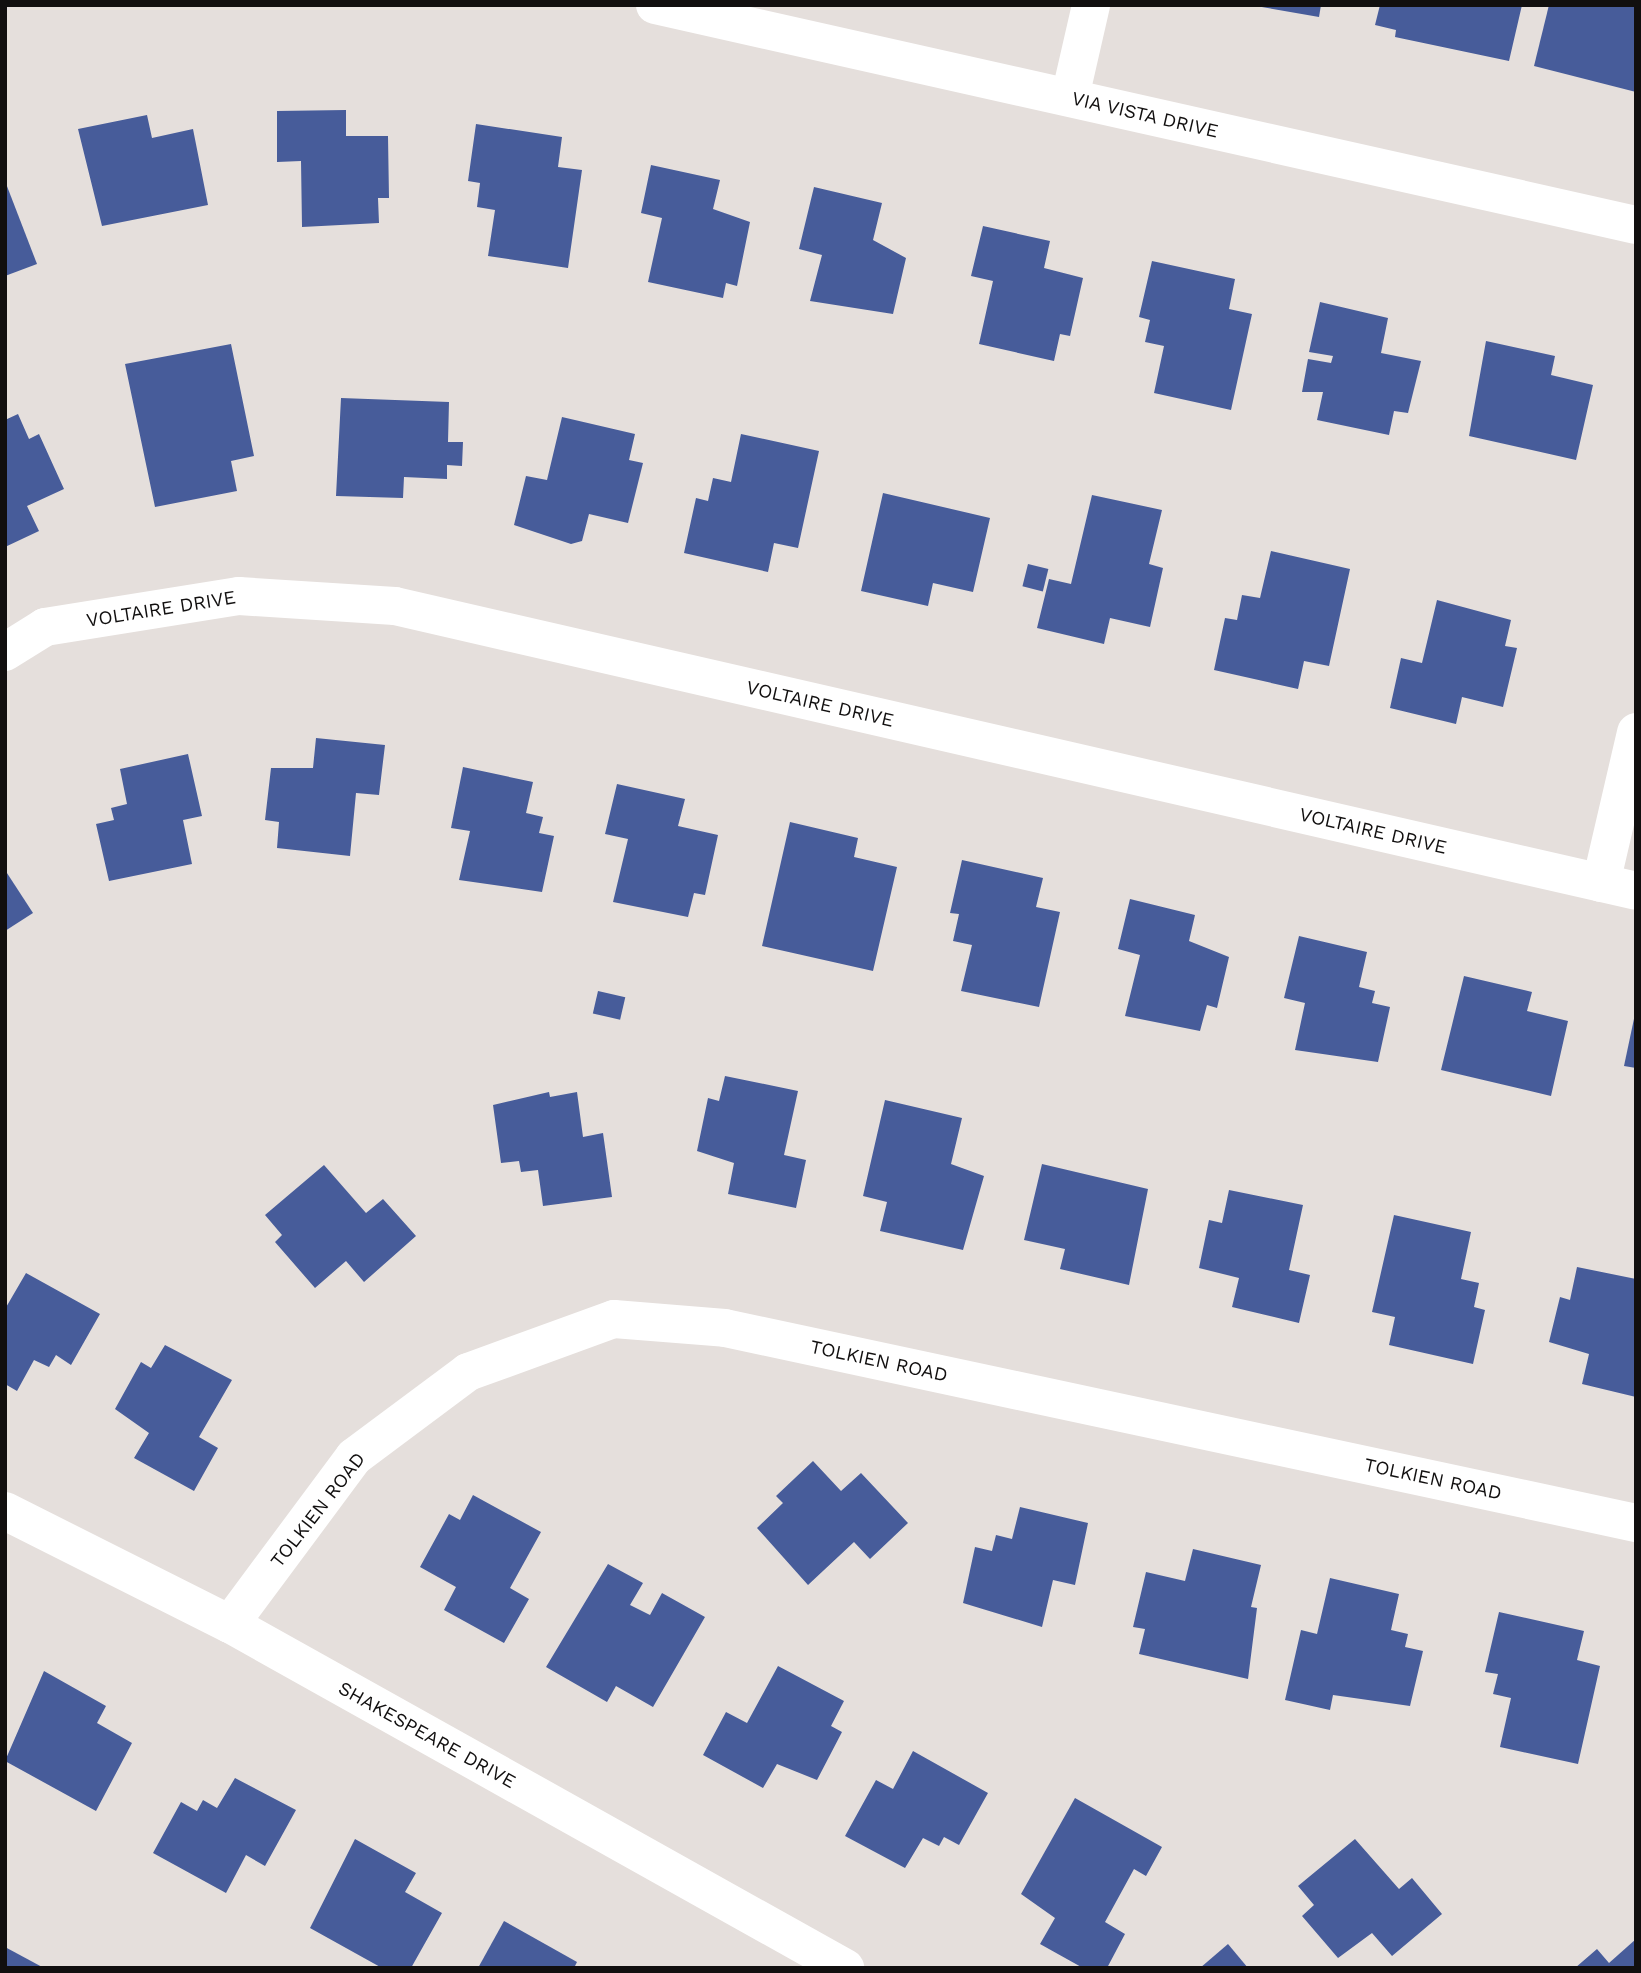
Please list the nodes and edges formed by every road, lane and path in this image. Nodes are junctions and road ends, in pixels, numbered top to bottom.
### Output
1 (655, 5) edge
2 (1091, 5) edge
3 (1070, 97) junction
4 (1636, 225) edge
5 (5, 652) edge
6 (1636, 732) edge
7 (1618, 887) edge
8 (5, 1511) edge
9 (1636, 1523) edge
10 (230, 1624) junction
11 (845, 1968) edge

1 - 3 street, VIA VISTA DRIVE
2 - 3 street
3 - 4 street, VIA VISTA DRIVE
5 - 7 street, VOLTAIRE DRIVE
6 - 7 street
8 - 10 street, SHAKESPEARE DRIVE
9 - 10 street, TOLKIEN ROAD
10 - 11 street, SHAKESPEARE DRIVE

